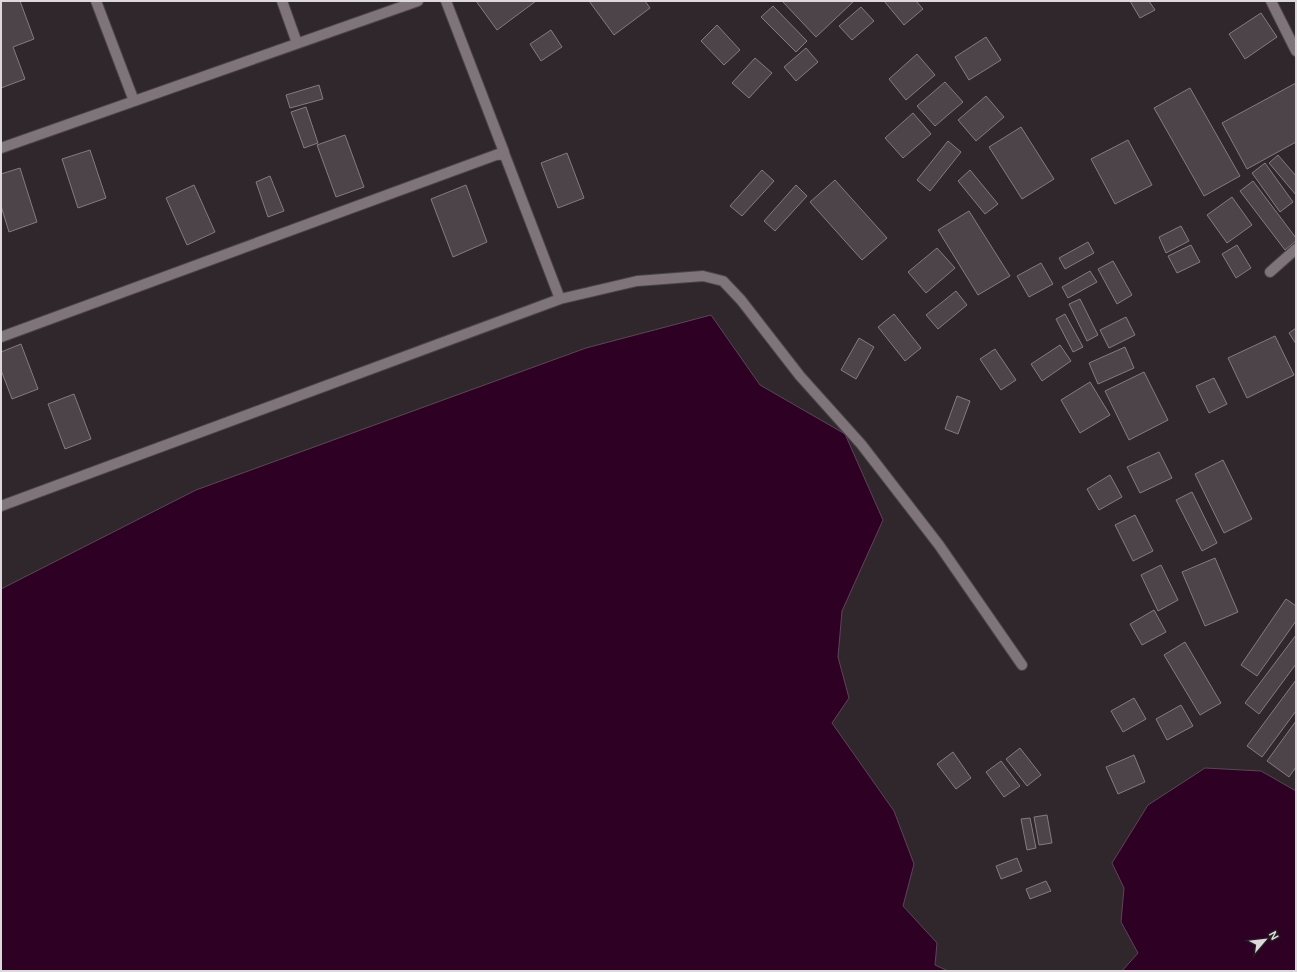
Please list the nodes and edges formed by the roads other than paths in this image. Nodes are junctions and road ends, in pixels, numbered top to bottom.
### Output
1 (96, 1) edge
2 (282, 1) edge
3 (418, 1) edge
4 (446, 1) edge
5 (1271, 1) edge
6 (297, 43) junction
7 (1296, 51) edge
8 (134, 101) junction
9 (1, 148) edge
10 (1296, 249) edge
11 (1270, 272) dead end
12 (560, 299) junction
13 (1, 337) edge
14 (1, 506) edge
15 (1022, 665) dead end

1 - 8 street
2 - 6 street
3 - 6 street
4 - 13 street
5 - 7 street
6 - 8 street
8 - 9 street
10 - 11 street
12 - 13 street
12 - 14 street
12 - 15 street

